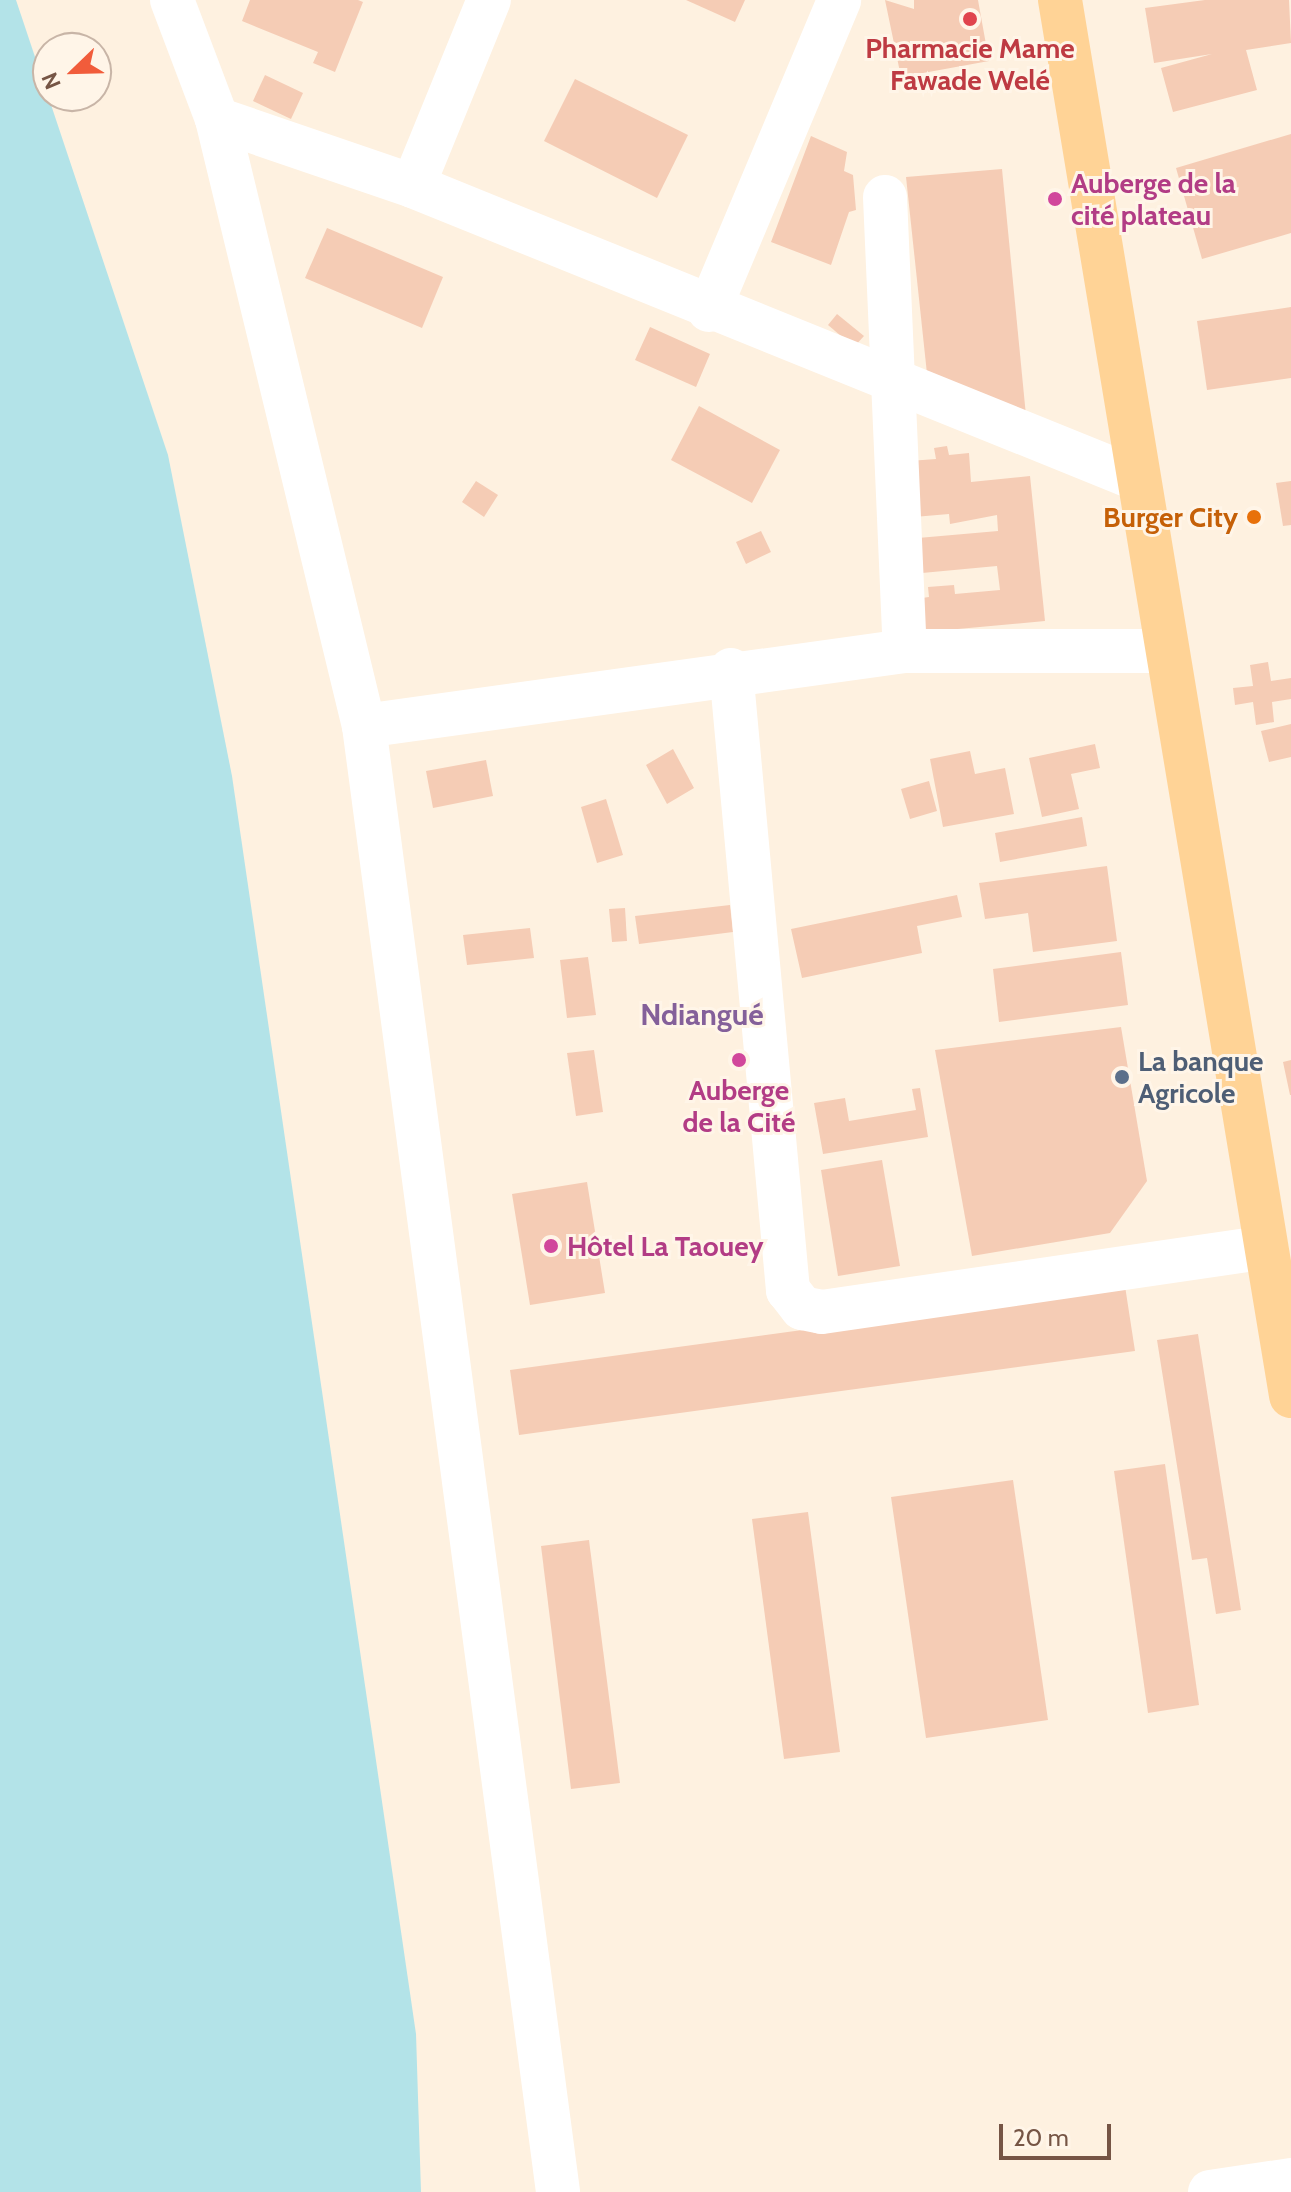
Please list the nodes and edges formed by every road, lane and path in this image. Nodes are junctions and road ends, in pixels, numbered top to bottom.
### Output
1 (172, 0) edge
2 (489, 0) edge
3 (839, 0) edge
4 (1060, 0) edge
5 (217, 119) junction
6 (413, 186) junction
7 (885, 197) dead end
8 (709, 310) junction
9 (888, 381) junction
10 (1135, 478) junction
11 (905, 651) junction
12 (1167, 651) junction
13 (731, 670) junction
14 (364, 726) junction
15 (1266, 1247) junction
16 (1291, 1396) edge
17 (1291, 2180) edge
18 (558, 2192) edge
19 (1210, 2192) edge

1 - 5 street
2 - 6 street
3 - 8 street
4 - 10 main road
5 - 6 street
5 - 14 street
6 - 8 street
7 - 9 street
8 - 9 street
9 - 10 street
9 - 11 street
10 - 12 main road
11 - 12 street
11 - 13 street
12 - 15 main road
13 - 14 street
13 - 15 street
14 - 18 street
15 - 16 main road
17 - 19 street

